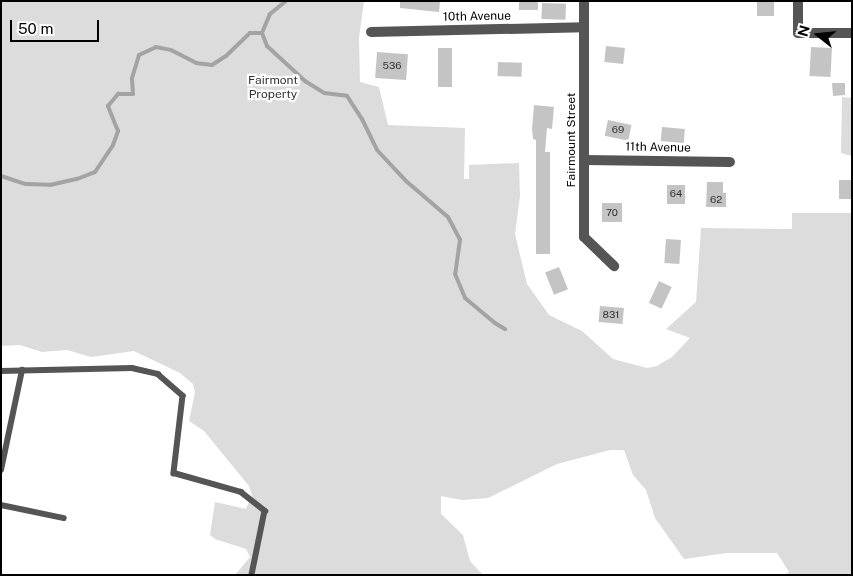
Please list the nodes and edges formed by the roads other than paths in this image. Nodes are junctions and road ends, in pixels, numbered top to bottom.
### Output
1 (584, 1) edge
2 (798, 1) edge
3 (584, 27) junction
4 (371, 32) dead end
5 (852, 33) edge
6 (585, 160) junction
7 (730, 162) dead end
8 (614, 266) dead end
9 (22, 370) junction
10 (1, 371) edge
11 (1, 470) edge
12 (1, 505) edge
13 (64, 518) dead end
14 (252, 575) edge

1 - 3 street, Fairmount Street
2 - 5 street
3 - 4 street, 10th Avenue
3 - 6 street, Fairmount Street
6 - 7 street, 11th Avenue
6 - 8 street, Fairmount Street
9 - 10 lane
9 - 11 lane
9 - 14 lane
12 - 13 lane

